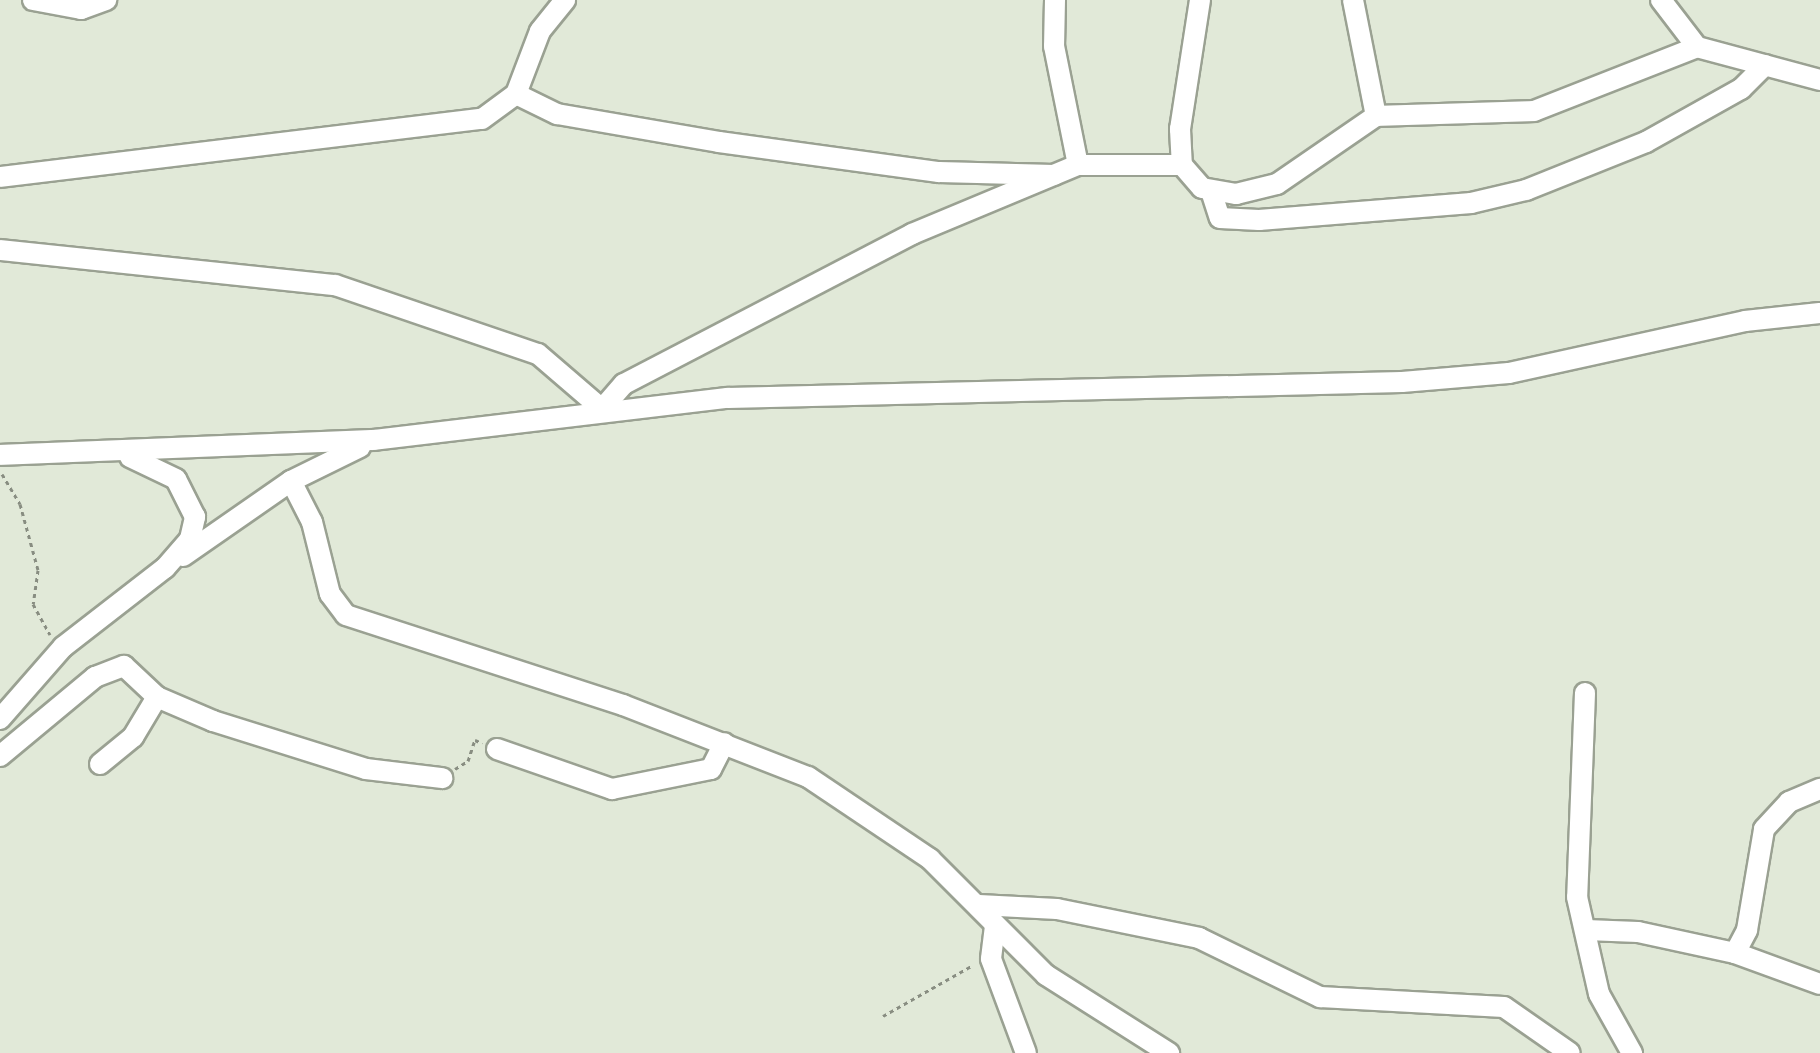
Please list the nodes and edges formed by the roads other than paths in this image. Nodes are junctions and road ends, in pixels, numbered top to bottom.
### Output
1 (33, 0) edge
2 (106, 0) edge
3 (565, 0) edge
4 (1055, 0) edge
5 (1200, 0) edge
6 (1353, 0) edge
7 (1661, 0) edge
8 (1697, 47) junction
9 (1765, 65) junction
10 (1820, 80) edge
11 (516, 94) junction
12 (1376, 116) junction
13 (1078, 165) junction
14 (1182, 165) junction
15 (1058, 175) junction
16 (0, 177) edge
17 (1211, 191) junction
18 (0, 250) edge
19 (1820, 313) edge
20 (602, 409) junction
21 (374, 440) junction
22 (0, 455) edge
23 (123, 455) junction
24 (291, 481) junction
25 (165, 568) junction
26 (1585, 693) dead end
27 (157, 697) junction
28 (0, 719) edge
29 (724, 743) junction
30 (497, 749) road end
31 (0, 756) edge
32 (100, 764) dead end
33 (442, 778) road end
34 (1820, 789) edge
35 (979, 905) junction
36 (995, 926) junction
37 (1586, 930) junction
38 (1735, 953) junction
39 (1820, 984) edge
40 (1026, 1053) edge
41 (1169, 1053) edge
42 (1570, 1053) edge
43 (1632, 1053) edge

1 - 2 street
3 - 11 street
4 - 13 street
5 - 14 street
6 - 12 street
7 - 8 street
8 - 9 street
8 - 12 street
9 - 10 street
9 - 17 street
11 - 15 street
11 - 16 street
12 - 17 street
13 - 14 street
13 - 15 street
14 - 17 street
15 - 20 street
18 - 20 street
19 - 20 street
20 - 21 street
21 - 23 street
21 - 24 street
22 - 23 street
23 - 25 street
24 - 25 street
24 - 29 street
25 - 28 street
26 - 37 street
27 - 31 street
27 - 32 street
27 - 33 street
29 - 30 street
29 - 35 street
34 - 38 street
35 - 36 street
35 - 42 street
36 - 40 street
36 - 41 street
37 - 38 street
37 - 43 street
38 - 39 street

